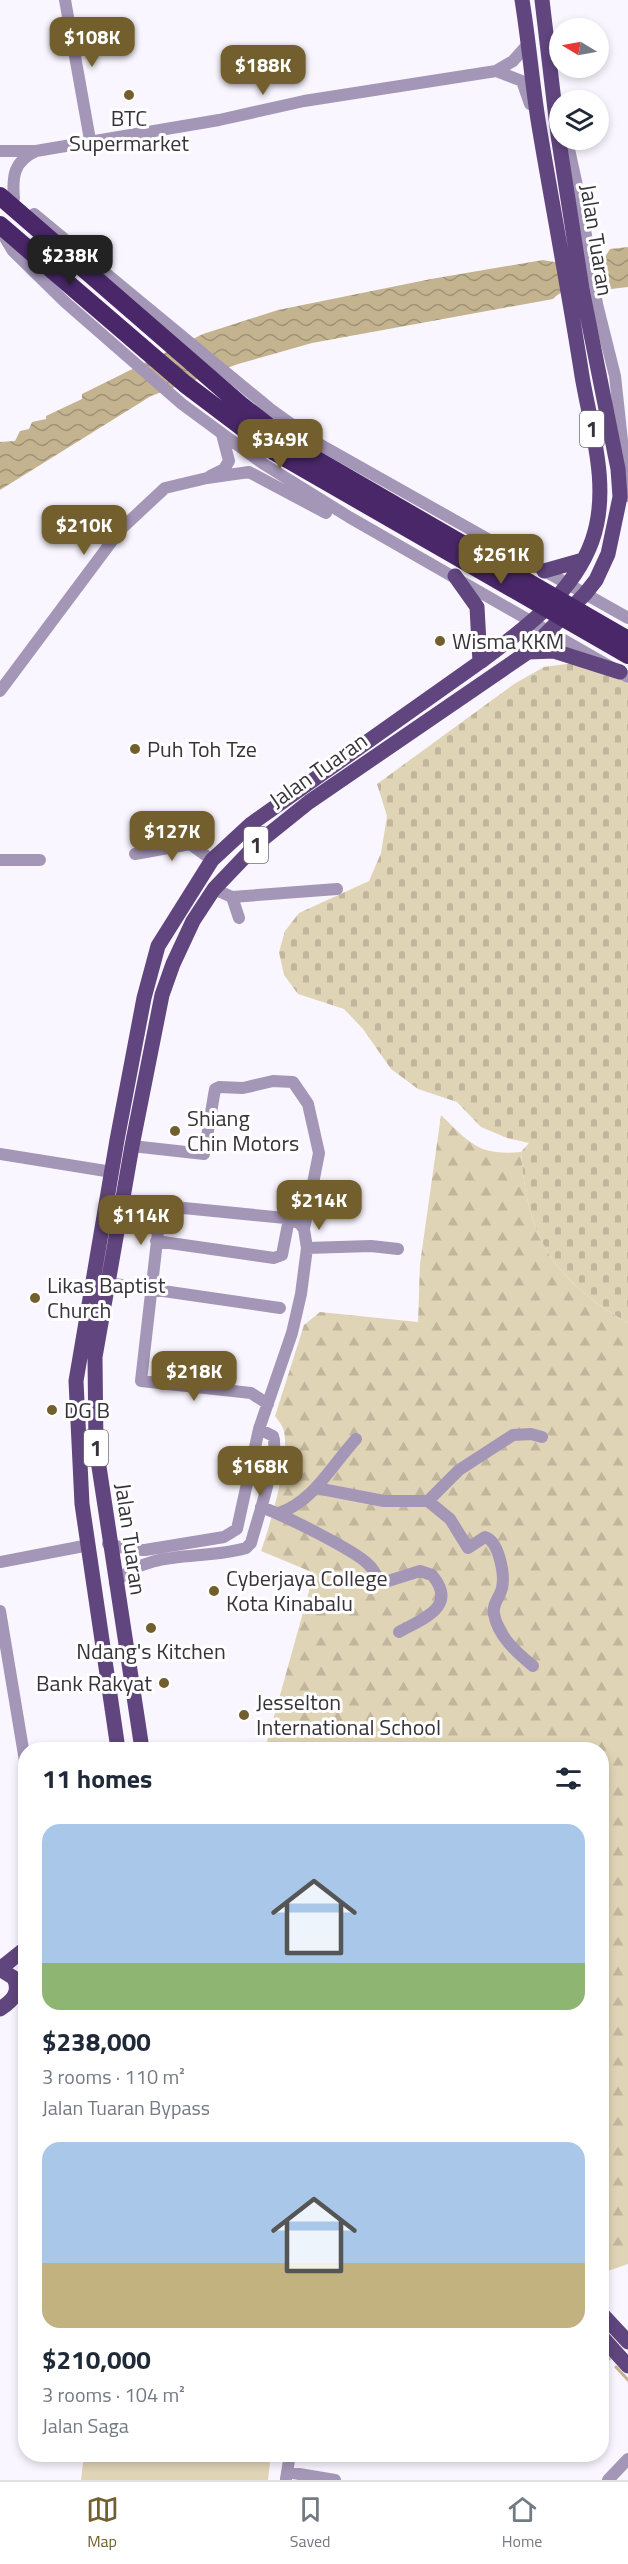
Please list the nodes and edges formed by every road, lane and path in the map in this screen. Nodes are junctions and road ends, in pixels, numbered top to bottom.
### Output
1 (65, 0) edge
2 (543, 0) edge
3 (522, 3) edge
4 (529, 43) junction
5 (496, 71) junction
6 (553, 90) edge
7 (539, 125) junction
8 (90, 140) junction
9 (559, 150) edge
10 (569, 150) edge
11 (0, 151) edge
12 (36, 151) junction
13 (0, 187) edge
14 (7, 197) edge
15 (0, 227) edge
16 (570, 258) junction
17 (576, 292) junction
18 (222, 434) junction
19 (627, 476) edge
20 (207, 478) junction
21 (624, 496) edge
22 (399, 514) junction
23 (349, 517) junction
24 (628, 522) edge
25 (509, 551) junction
26 (583, 560) junction
27 (544, 571) junction
28 (455, 576) junction
29 (568, 585) junction
30 (484, 593) junction
31 (585, 594) junction
32 (628, 618) edge
33 (531, 621) junction
34 (549, 631) junction
35 (628, 640) edge
36 (528, 652) junction
37 (628, 653) edge
38 (480, 662) junction
39 (625, 673) edge
40 (0, 691) edge
41 (351, 754) junction
42 (361, 767) junction
43 (135, 854) dead end
44 (0, 860) edge
45 (40, 860) dead end
46 (212, 860) junction
47 (214, 889) junction
48 (337, 889) dead end
49 (232, 897) junction
50 (239, 918) dead end
51 (158, 1017) junction
52 (132, 1146) junction
53 (0, 1154) edge
54 (112, 1172) junction
55 (123, 1202) junction
56 (161, 1206) junction
57 (289, 1220) junction
58 (303, 1229) junction
59 (156, 1241) junction
60 (307, 1248) junction
61 (398, 1249) dead end
62 (108, 1283) junction
63 (151, 1289) junction
64 (280, 1308) dead end
65 (268, 1404) junction
66 (259, 1429) junction
67 (542, 1437) dead end
68 (356, 1439) dead end
69 (316, 1488) junction
70 (428, 1501) junction
71 (261, 1507) junction
72 (279, 1513) junction
73 (108, 1544) junction
74 (89, 1545) junction
75 (0, 1562) edge
76 (115, 1583) junction
77 (0, 1611) edge
78 (399, 1632) dead end
79 (533, 1666) dead end
80 (22, 1742) edge
81 (117, 1742) edge
82 (141, 1742) edge
83 (18, 1954) edge
84 (0, 1969) edge
85 (18, 1988) edge
86 (6, 2004) edge
87 (609, 2322) edge
88 (628, 2342) edge
89 (609, 2347) edge
90 (628, 2366) edge
91 (628, 2459) edge
92 (287, 2476) edge
93 (335, 2480) edge
94 (608, 2480) edge

1 - 8 street
2 - 6 main road, Jalan Tuaran / 1
3 - 4 main road, Jalan Tuaran / 1
4 - 5 street
4 - 7 main road, Jalan Tuaran / 1
5 - 7 street
5 - 8 street
7 - 16 main road, Jalan Tuaran / 1
8 - 12 street
9 - 16 main road, Jalan Tuaran / 1
10 - 19 street
11 - 12 street
12 - 14 street
13 - 14 street
14 - 22 highway
14 - 25 street
15 - 18 street
15 - 22 highway
16 - 17 main road, Jalan Tuaran / 1
17 - 21 main road, Jalan Tuaran / 1
17 - 26 main road, Jalan Tuaran / 1
18 - 20 street
18 - 23 street
19 - 21 street
20 - 23 street
20 - 40 street
21 - 24 main road
21 - 31 main road, Jalan Tuaran / 1
22 - 35 highway
22 - 37 highway
23 - 28 street
25 - 27 street
25 - 30 street
26 - 27 main road
26 - 29 main road, Jalan Tuaran / 1
27 - 29 street
28 - 30 street
28 - 38 main road
29 - 31 street
29 - 33 main road, Jalan Tuaran / 1
30 - 33 street
31 - 32 street
31 - 34 main road, Jalan Tuaran / 1
33 - 34 street
33 - 38 main road, Jalan Tuaran / 1
34 - 36 main road, Jalan Tuaran / 1
34 - 39 street
36 - 39 main road
36 - 42 main road, Jalan Tuaran / 1
37 - 39 street
38 - 41 main road, Jalan Tuaran / 1
41 - 42 main road
41 - 46 main road, Jalan Tuaran / 1
42 - 47 main road, Jalan Tuaran / 1
43 - 46 street
44 - 45 street
46 - 54 main road, Jalan Tuaran / 1
47 - 49 street
47 - 51 main road, Jalan Tuaran / 1
48 - 49 street
49 - 50 street
51 - 52 main road, Jalan Tuaran / 1
51 - 54 main road
52 - 55 main road, Jalan Tuaran / 1
52 - 58 street
53 - 54 street
54 - 74 main road, Jalan Tuaran / 1
55 - 56 street
55 - 62 main road, Jalan Tuaran / 1
56 - 57 street
56 - 59 street
57 - 58 street
57 - 59 street
58 - 60 street
59 - 63 street
60 - 61 street
60 - 65 street
62 - 63 street
62 - 73 main road, Jalan Tuaran / 1
63 - 64 street
63 - 65 street
65 - 66 street
66 - 71 street
66 - 73 street
67 - 70 street
68 - 69 street
69 - 70 street
69 - 72 street
70 - 79 street
71 - 72 street
71 - 76 street
72 - 78 street
73 - 76 main road, Jalan Tuaran / 1
74 - 75 street
74 - 81 main road, Jalan Tuaran / 1
76 - 82 main road, Jalan Tuaran / 1
77 - 80 street
83 - 84 main road
84 - 86 main road
85 - 86 main road
87 - 88 main road
89 - 90 main road
91 - 94 street
92 - 93 street

